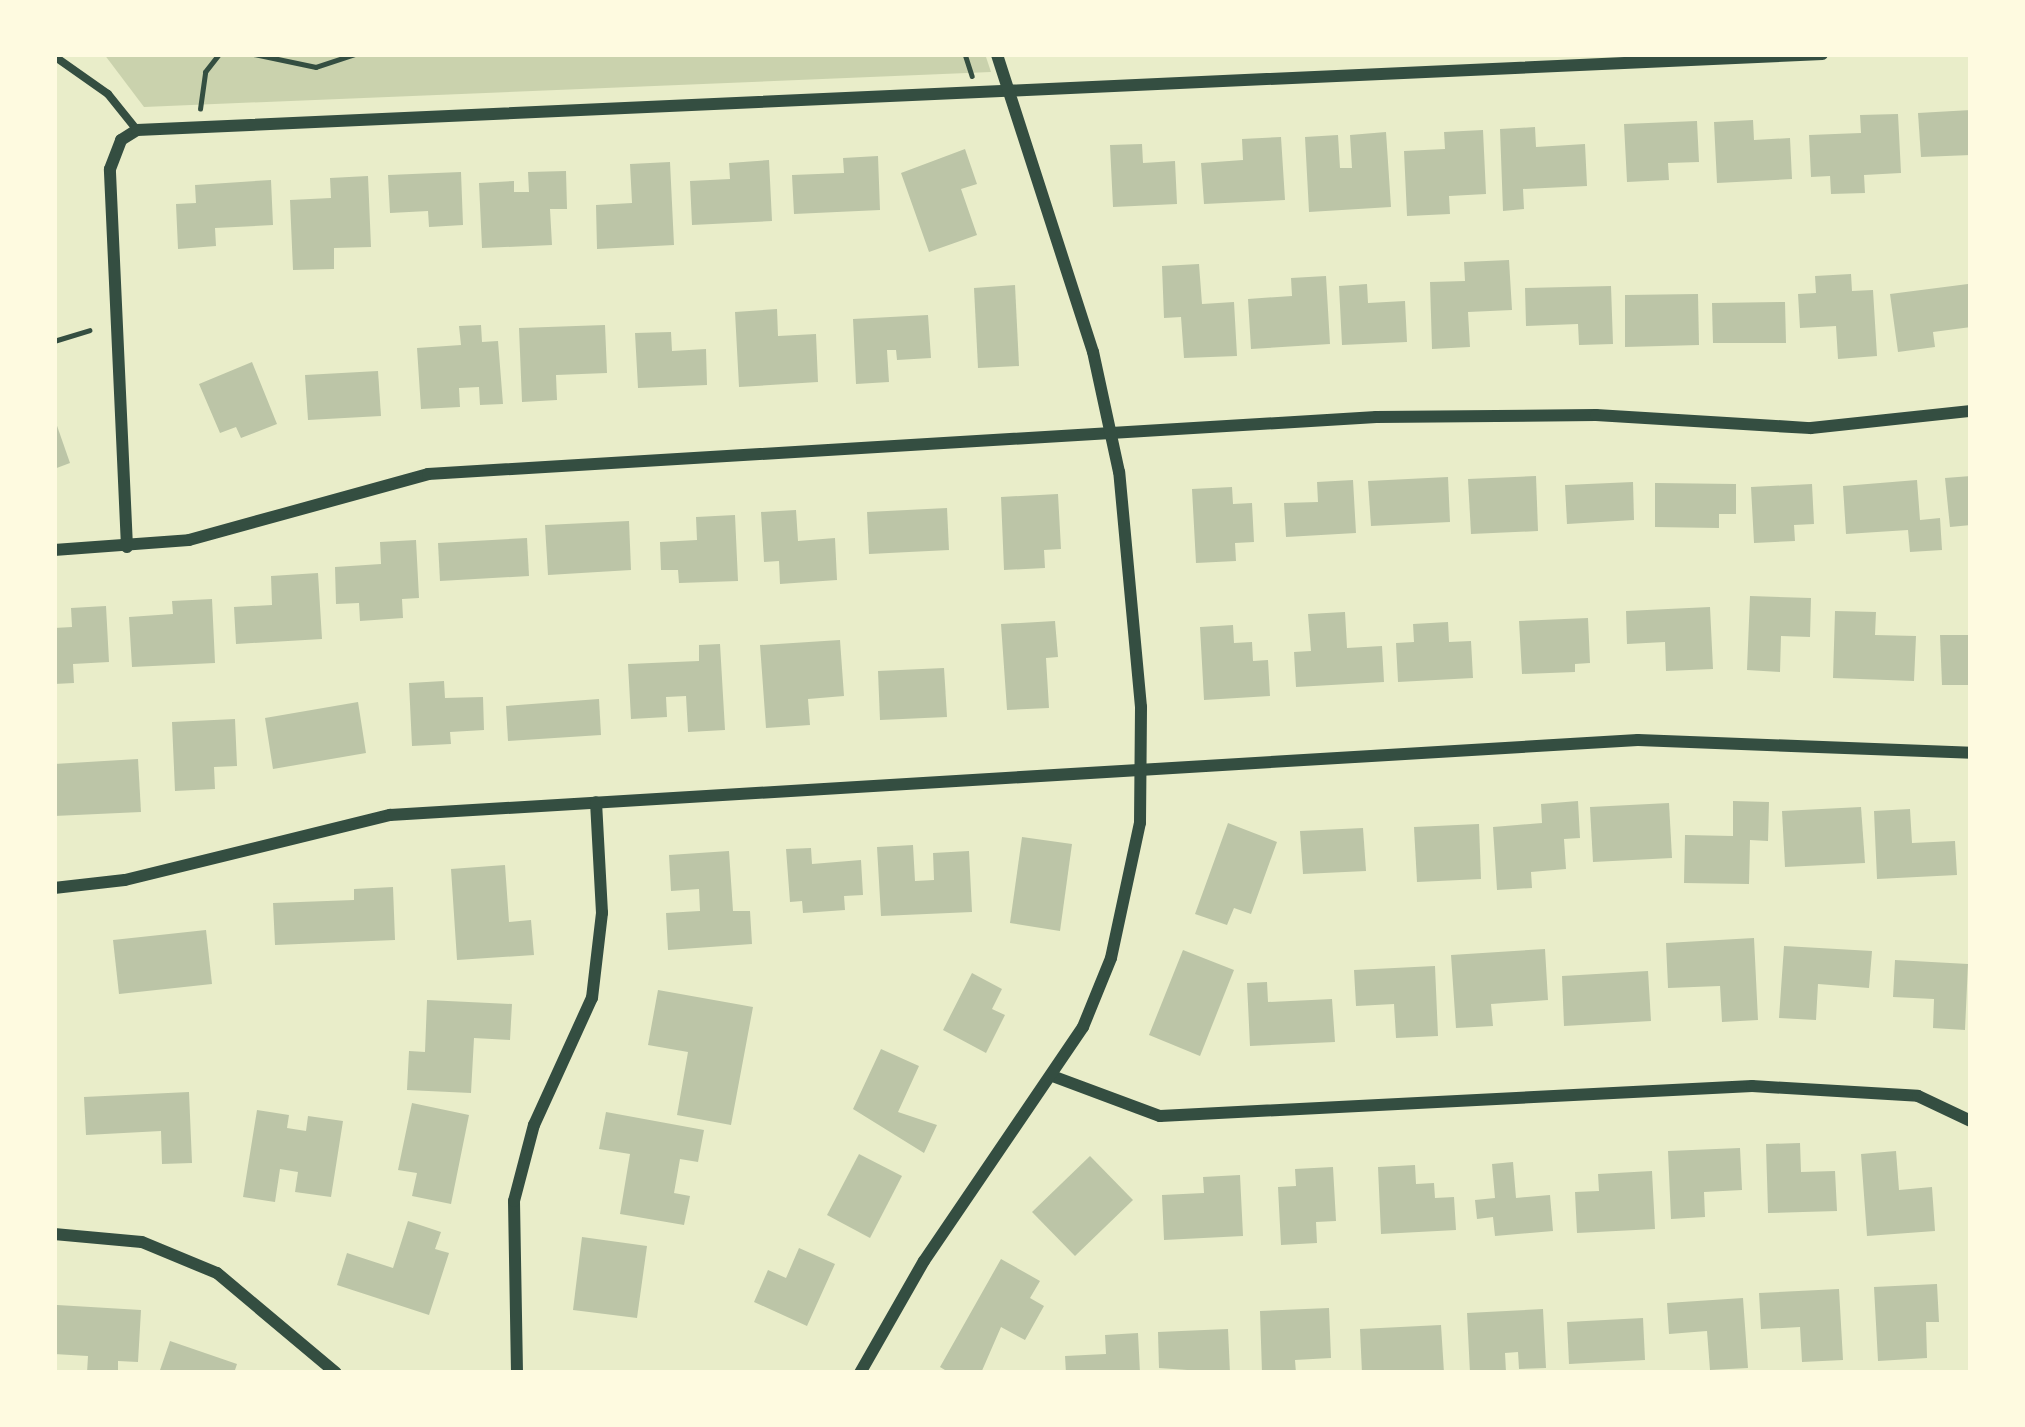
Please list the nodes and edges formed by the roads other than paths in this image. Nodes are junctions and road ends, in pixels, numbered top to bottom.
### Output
1 (997, 54) edge
2 (1822, 54) edge
3 (54, 56) edge
4 (1009, 89) junction
5 (137, 130) junction
6 (1971, 412) edge
7 (1111, 432) junction
8 (128, 547) junction
9 (54, 550) edge
10 (1971, 753) edge
11 (1142, 770) junction
12 (596, 802) junction
13 (54, 889) edge
14 (1055, 1077) junction
15 (1971, 1121) edge
16 (54, 1234) edge
17 (315, 1357) junction
18 (307, 1373) edge
19 (336, 1373) edge
20 (517, 1373) edge
21 (860, 1373) edge

1 - 4 street
2 - 4 street
3 - 5 lane
4 - 5 street
4 - 7 street
5 - 8 street
6 - 7 street
7 - 8 street
7 - 11 street
8 - 9 street
10 - 11 street
11 - 12 street
11 - 14 street
12 - 13 street
12 - 20 street
14 - 15 street
14 - 21 street
16 - 17 street
17 - 18 street
17 - 19 street

